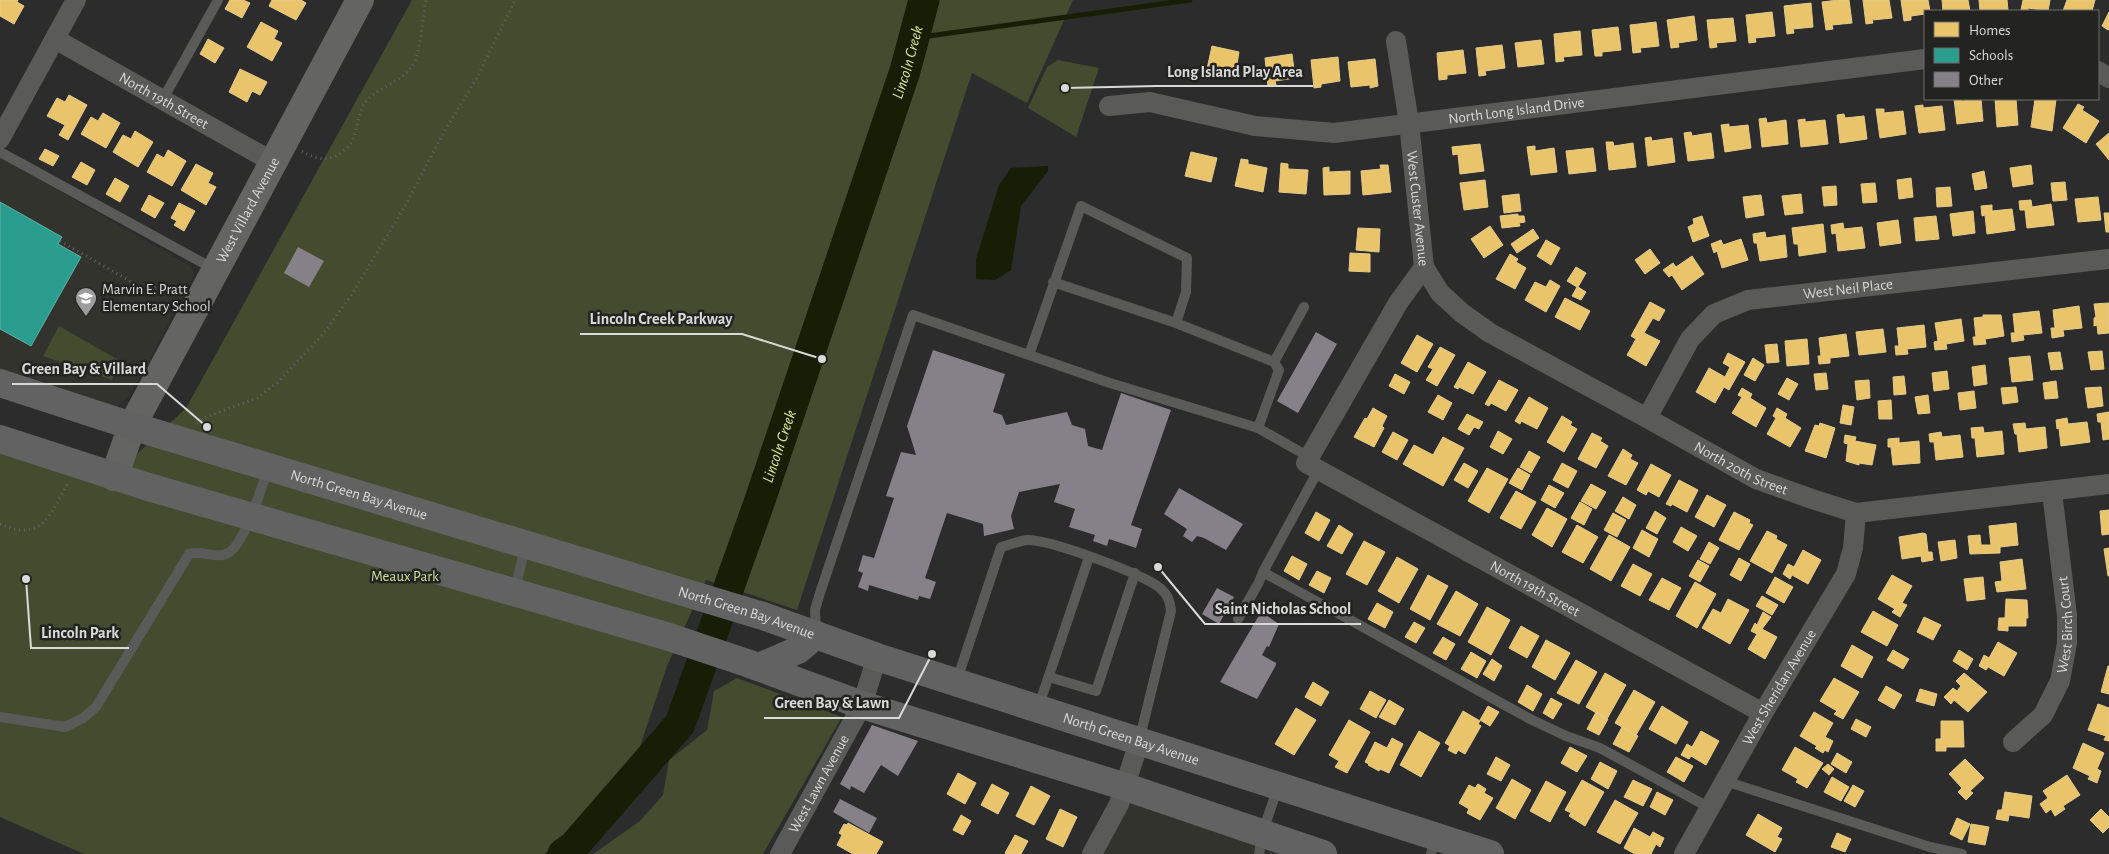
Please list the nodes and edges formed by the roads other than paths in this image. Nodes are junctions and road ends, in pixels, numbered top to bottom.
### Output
1 (76, 0) edge
2 (218, 0) edge
3 (360, 0) edge
4 (55, 39) junction
5 (1396, 42) dead end
6 (1924, 60) edge
7 (163, 99) junction
8 (1109, 106) dead end
9 (1409, 123) junction
10 (0, 139) edge
11 (0, 152) edge
12 (273, 162) junction
13 (2109, 258) edge
14 (1424, 267) junction
15 (215, 269) junction
16 (1053, 282) junction
17 (1304, 307) dead end
18 (1176, 323) junction
19 (1030, 355) junction
20 (1274, 362) junction
21 (3, 386) edge
22 (1647, 418) junction
23 (132, 426) junction
24 (1258, 428) junction
25 (0, 440) edge
26 (1311, 463) junction
27 (268, 467) junction
28 (114, 477) junction
29 (2109, 484) edge
30 (2052, 492) junction
31 (1856, 513) junction
32 (251, 517) junction
33 (526, 544) junction
34 (1089, 557) junction
35 (1263, 572) junction
36 (1135, 573) junction
37 (514, 593) junction
38 (1238, 620) dead end
39 (816, 635) junction
40 (877, 657) junction
41 (753, 665) junction
42 (1049, 677) junction
43 (956, 682) junction
44 (862, 705) junction
45 (1038, 709) junction
46 (1763, 713) junction
47 (0, 717) edge
48 (1139, 742) junction
49 (2013, 742) dead end
50 (1725, 781) junction
51 (1279, 786) junction
52 (1126, 787) junction
53 (1710, 808) junction
54 (1261, 844) edge
55 (1434, 846) edge
56 (780, 854) edge
57 (1092, 854) edge
58 (1323, 854) edge
59 (1490, 854) edge
60 (1684, 854) edge
61 (1962, 854) edge

1 - 4 street
2 - 7 lane
3 - 12 street, West Villard Avenue
4 - 7 street, North 19th Street
4 - 10 street
5 - 9 street, West Custer Avenue
6 - 9 street, North Long Island Drive
7 - 12 street, North 19th Street
8 - 9 street, North Long Island Drive
9 - 14 street, West Custer Avenue
11 - 15 lane
12 - 15 street, West Villard Avenue
13 - 22 street, West Neil Place
14 - 22 street, North 20th Street
14 - 26 street, West Custer Avenue
15 - 23 street, West Villard Avenue
16 - 18 lane
16 - 18 lane
16 - 19 lane
17 - 20 lane
18 - 20 lane
19 - 24 lane
19 - 39 lane
20 - 24 lane
21 - 23 main road, North Green Bay Avenue
22 - 31 street, North 20th Street
23 - 27 main road, North Green Bay Avenue
23 - 28 street, West Villard Avenue
24 - 26 lane
25 - 28 main road
26 - 35 lane
26 - 46 street, North 19th Street
27 - 32 lane
27 - 33 main road, North Green Bay Avenue
28 - 32 main road
29 - 30 street, North 20th Street
30 - 31 street, North 20th Street
30 - 49 street, West Birch Court
31 - 46 street, West Sheridan Avenue
32 - 37 main road
32 - 47 lane
33 - 37 lane
33 - 39 main road, North Green Bay Avenue
34 - 36 lane
34 - 42 lane
34 - 43 lane
35 - 38 lane
35 - 53 lane
36 - 42 lane
36 - 48 lane
37 - 41 main road
39 - 40 main road, North Green Bay Avenue
39 - 41 main road
40 - 43 main road, North Green Bay Avenue
40 - 44 street, West Lawn Avenue
41 - 44 main road
42 - 45 lane
43 - 45 main road, North Green Bay Avenue
44 - 52 main road
44 - 56 street, West Lawn Avenue
45 - 48 main road, North Green Bay Avenue
46 - 50 street, West Sheridan Avenue
48 - 51 main road, North Green Bay Avenue
48 - 52 street
50 - 53 street, West Sheridan Avenue
50 - 61 lane
51 - 54 lane
51 - 55 main road, North Green Bay Avenue
52 - 54 main road
52 - 57 street
53 - 60 street, West Sheridan Avenue
54 - 58 main road
55 - 59 main road, North Green Bay Avenue

